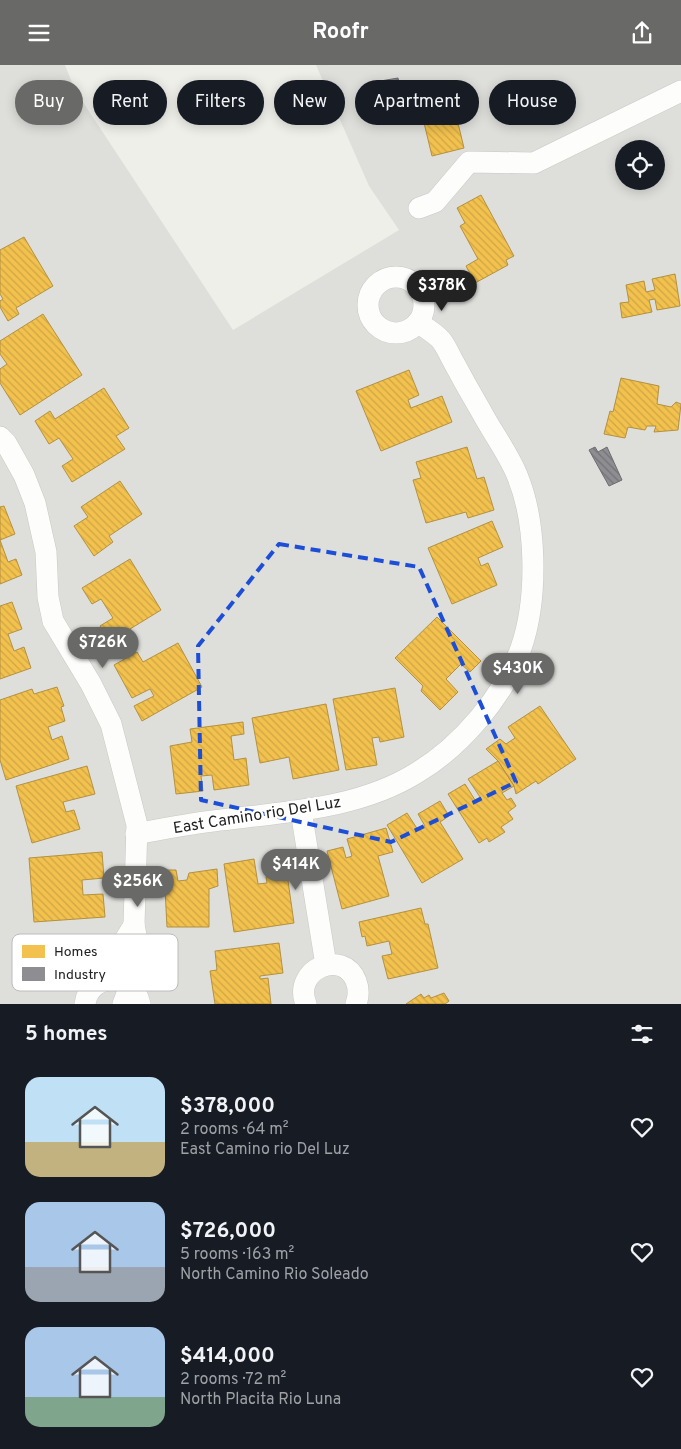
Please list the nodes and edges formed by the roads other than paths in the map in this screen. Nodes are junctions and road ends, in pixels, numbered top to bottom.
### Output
1 (681, 91) edge
2 (419, 208) dead end
3 (418, 322) dead end
4 (0, 437) edge
5 (301, 811) junction
6 (136, 833) junction
7 (128, 934) edge
8 (326, 965) junction
9 (90, 991) edge
10 (129, 991) edge
11 (85, 1004) edge
12 (140, 1004) edge
13 (306, 1004) edge
14 (356, 1004) edge

1 - 2 street
3 - 5 street, East Camino rio Del Luz
4 - 6 street
5 - 6 street, East Camino rio Del Luz
5 - 8 street
6 - 7 street
8 - 13 street
8 - 14 street
9 - 11 street
10 - 12 street

